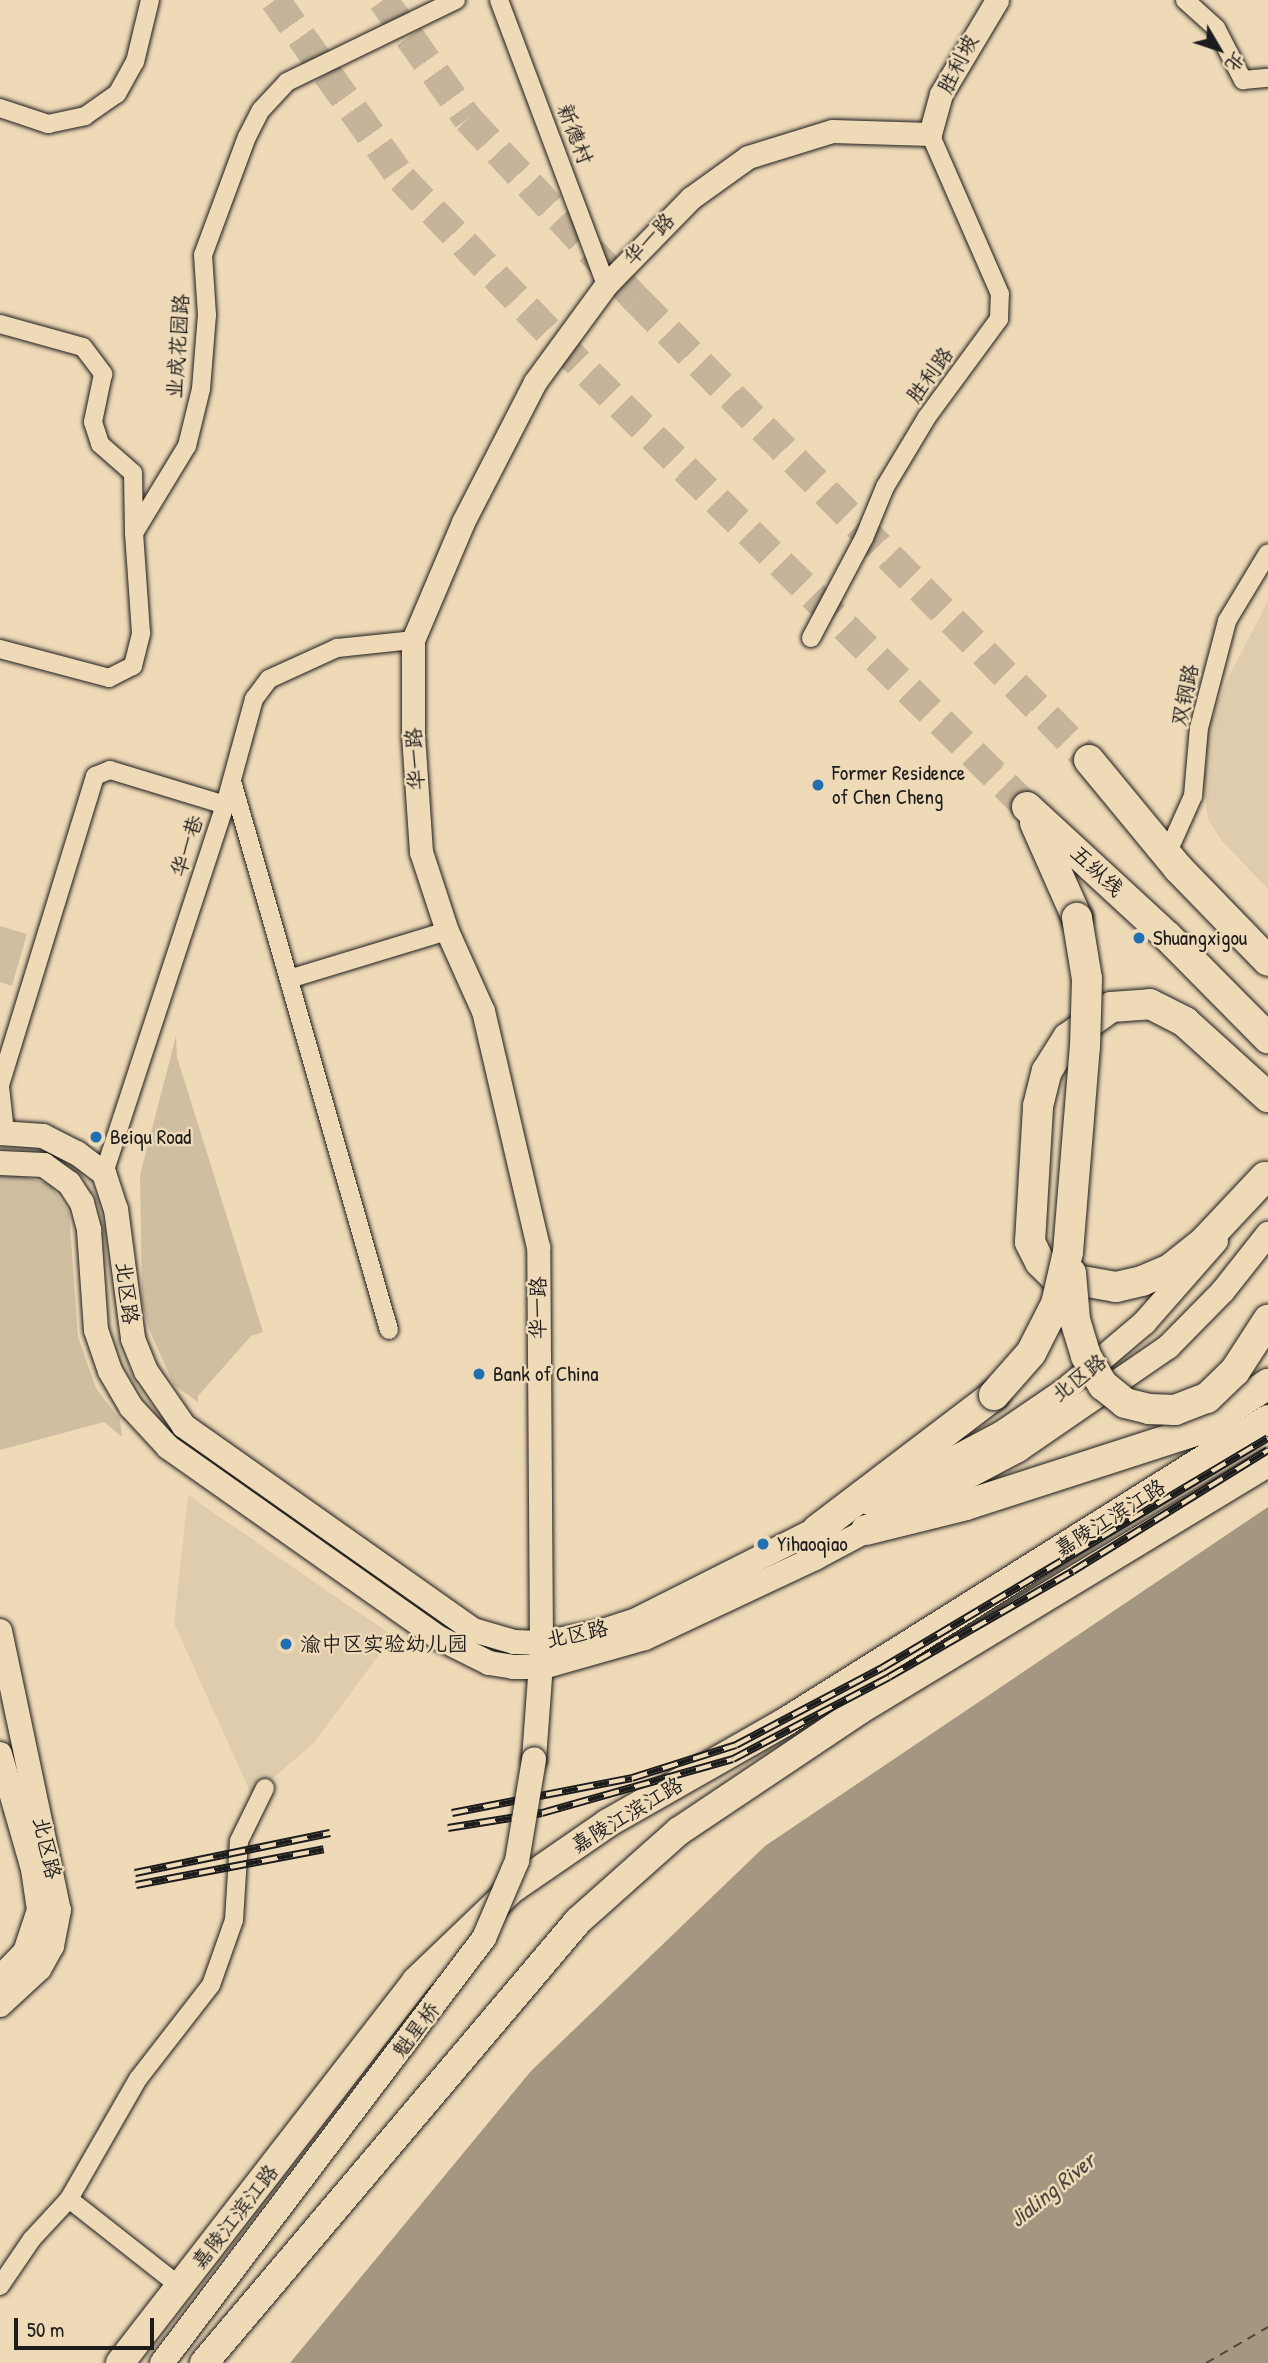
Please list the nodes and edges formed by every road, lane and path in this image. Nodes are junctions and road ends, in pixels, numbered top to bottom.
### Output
1 (150, 0) edge
2 (456, 0) edge
3 (499, 0) edge
4 (997, 0) edge
5 (1185, 0) edge
6 (1268, 78) edge
7 (0, 108) edge
8 (930, 134) junction
9 (606, 285) junction
10 (0, 324) edge
11 (134, 533) junction
12 (1268, 553) edge
13 (811, 638) dead end
14 (413, 640) junction
15 (0, 649) edge
16 (1089, 760) tunnel mouth
17 (232, 781) junction
18 (225, 805) junction
19 (1172, 861) junction
20 (447, 930) junction
21 (1266, 948) edge
22 (289, 979) junction
23 (1268, 1038) edge
24 (0, 1086) edge
25 (1268, 1097) edge
26 (2, 1132) edge
27 (0, 1163) edge
28 (104, 1173) junction
29 (1267, 1176) edge
30 (1268, 1234) edge
31 (1069, 1252) junction
32 (1268, 1320) edge
33 (389, 1330) dead end
34 (1116, 1348) junction
35 (1268, 1384) edge
36 (1103, 1396) junction
37 (1268, 1419) edge
38 (1268, 1463) edge
39 (817, 1530) junction
40 (866, 1531) junction
41 (0, 1631) edge
42 (542, 1655) junction
43 (0, 1754) edge
44 (265, 1788) dead end
45 (0, 1979) edge
46 (0, 2005) edge
47 (69, 2199) junction
48 (0, 2286) edge
49 (181, 2287) junction
50 (120, 2363) edge
51 (162, 2363) edge
52 (204, 2363) edge

1 - 7 street
2 - 11 street, 业成花园路
3 - 9 street, 新德村
4 - 8 street, 胜利坡
5 - 6 street
8 - 9 street, 华一路
8 - 13 street, 胜利路
9 - 14 street, 华一路
10 - 11 street
11 - 15 street
12 - 19 street, 双钢路
14 - 17 street, 华一巷
14 - 20 street, 华一路
16 - 19 highway
17 - 18 street, 华一巷
17 - 22 street
18 - 24 street
18 - 28 street, 华一巷
19 - 21 highway
20 - 22 street
20 - 42 street, 华一路
22 - 33 street
23 - 31 highway, 五纵线, bridge
24 - 26 street
25 - 29 highway
26 - 28 main road
27 - 42 main road, 北区路
28 - 42 main road, 北区路
29 - 34 main road, 北区路
30 - 36 main road, 北区路
31 - 32 highway, bridge
31 - 39 highway, bridge
34 - 36 main road
34 - 39 main road, 北区路
35 - 40 highway
36 - 40 main road, 北区路
37 - 49 main road, 嘉陵江滨江路
38 - 52 main road, 嘉陵江滨江路
39 - 42 main road, 北区路
40 - 42 main road, 北区路
41 - 46 main road, 北区路
42 - 51 main road, 魁星桥, bridge
43 - 45 main road, 北区路
44 - 47 street
47 - 48 street
47 - 49 street
49 - 50 main road, 嘉陵江滨江路

